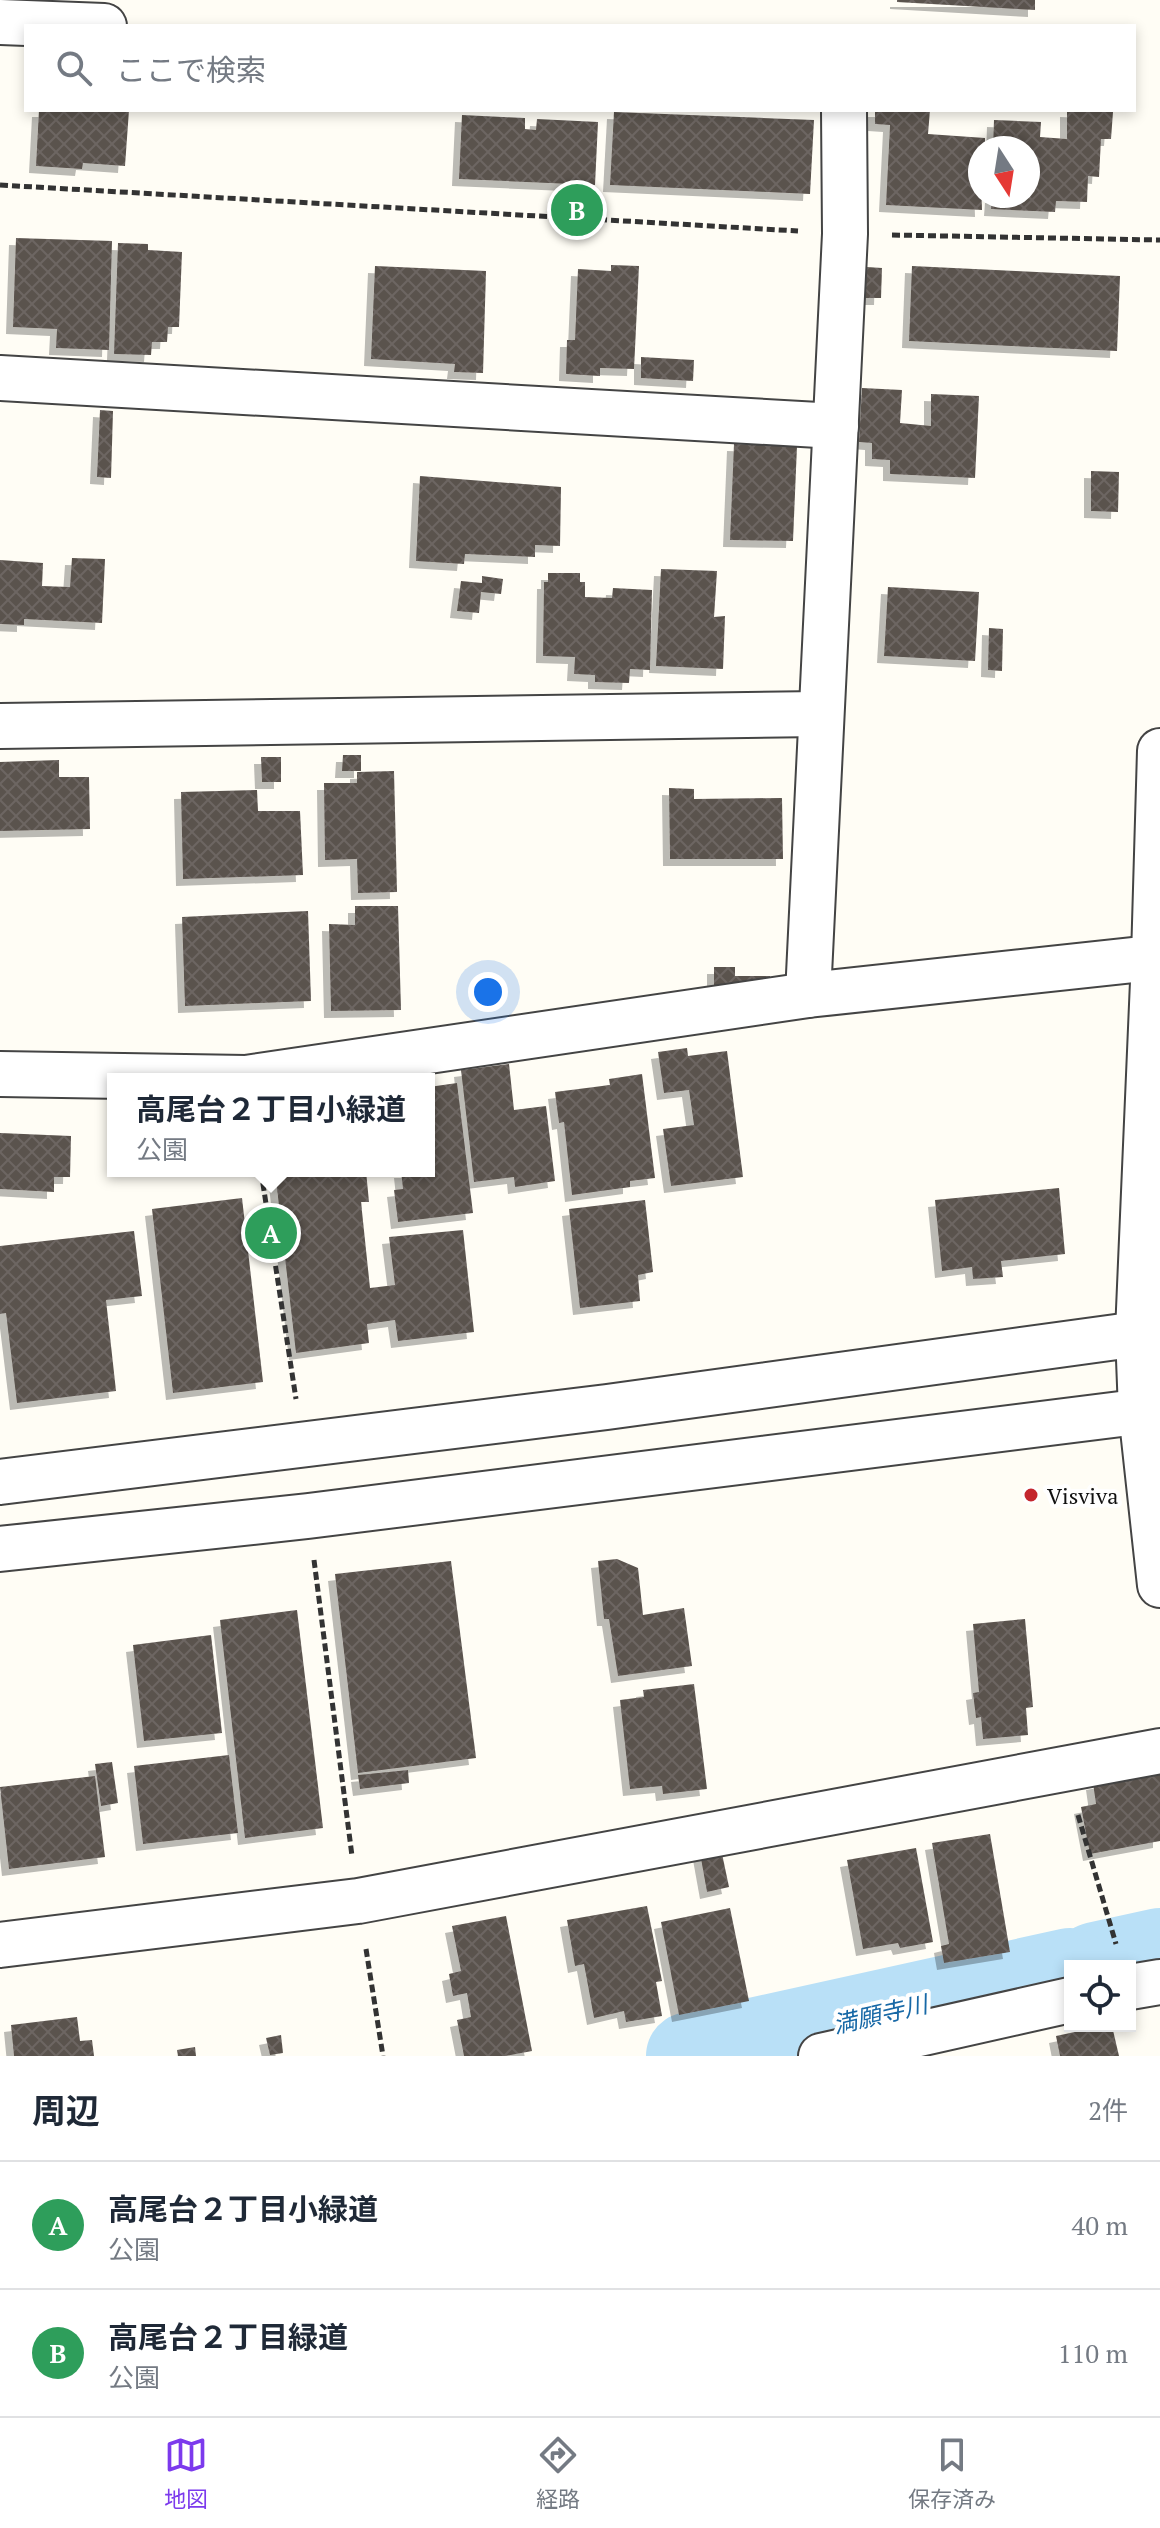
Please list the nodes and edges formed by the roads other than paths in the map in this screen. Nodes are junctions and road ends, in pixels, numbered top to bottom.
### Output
1 (0, 22) edge
2 (52, 24) edge
3 (844, 112) edge
4 (0, 378) edge
5 (836, 426) junction
6 (820, 714) junction
7 (0, 726) edge
8 (1160, 751) edge
9 (1157, 957) edge
10 (808, 995) junction
11 (280, 1073) edge
12 (0, 1074) edge
13 (107, 1076) edge
14 (1149, 1332) edge
15 (1150, 1410) edge
16 (0, 1482) edge
17 (0, 1549) edge
18 (1160, 1585) edge
19 (1160, 1751) edge
20 (0, 1945) edge
21 (1160, 1982) edge
22 (1136, 1986) edge
23 (1064, 2001) edge
24 (821, 2056) edge

1 - 2 street
3 - 5 street
4 - 5 street
5 - 6 street
6 - 7 street
6 - 10 street
8 - 9 street
9 - 10 street
9 - 14 street
10 - 11 street
12 - 13 street
14 - 15 street
14 - 16 street
15 - 17 street
15 - 18 street
19 - 20 street
21 - 22 street
23 - 24 street

